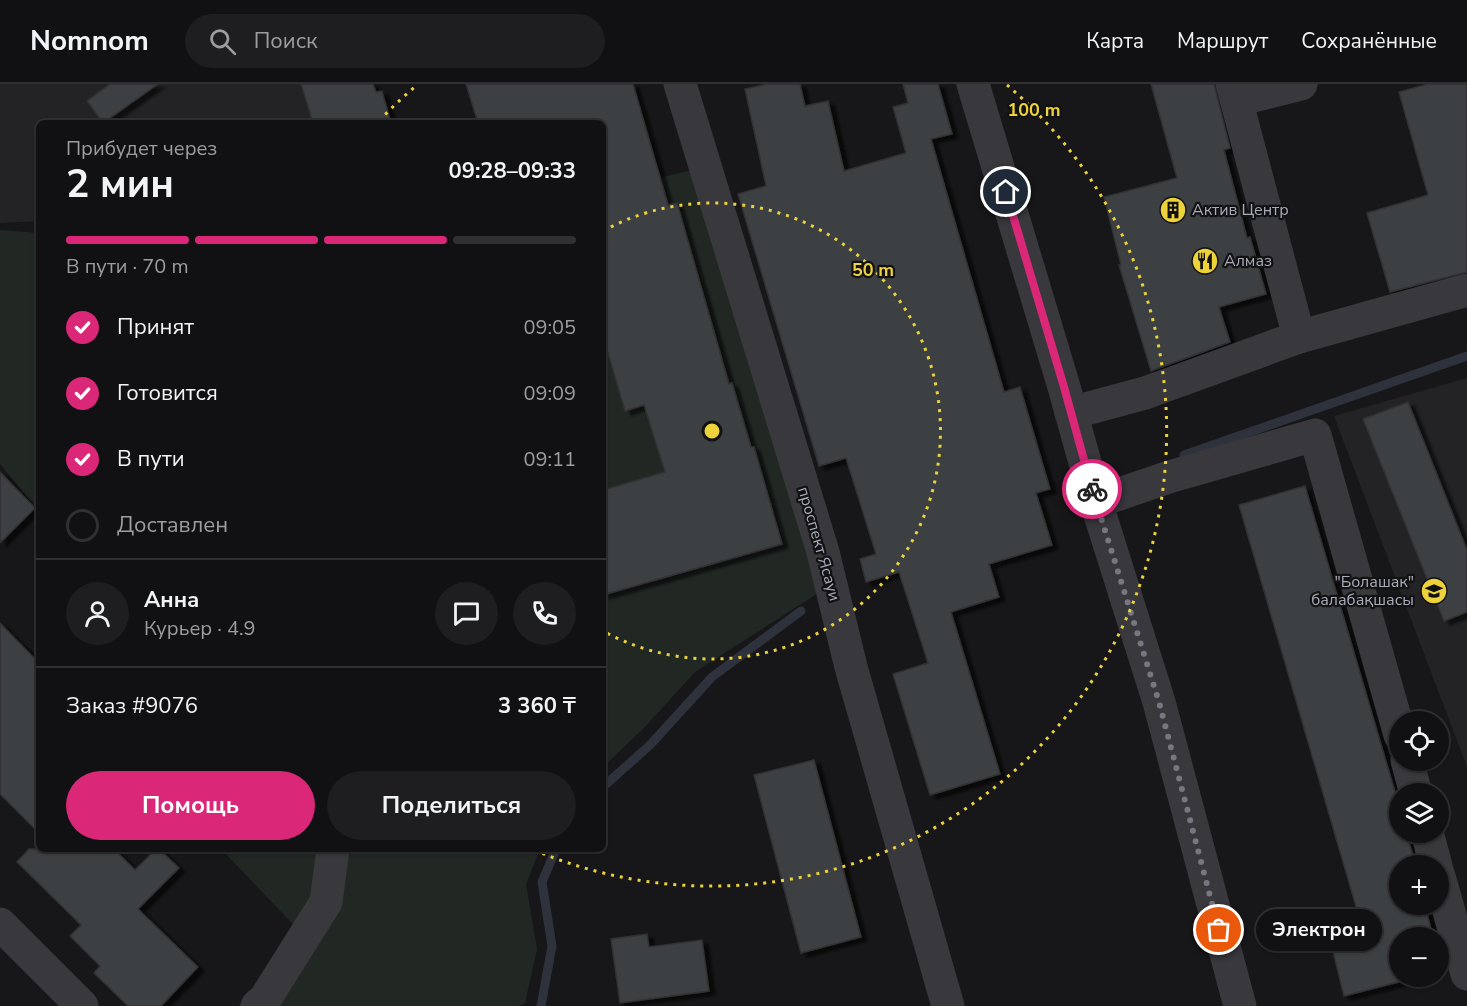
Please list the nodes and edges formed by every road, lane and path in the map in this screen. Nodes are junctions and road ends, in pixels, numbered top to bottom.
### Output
1 (680, 84) edge
2 (973, 84) edge
3 (1301, 84) edge
4 (1235, 92) edge
5 (1467, 290) edge
6 (1299, 337) junction
7 (1071, 413) junction
8 (1096, 502) junction
9 (1393, 711) edge
10 (333, 852) edge
11 (1449, 911) edge
12 (0, 924) edge
13 (1467, 974) edge
14 (81, 1006) edge
15 (257, 1006) edge
16 (948, 1006) edge
17 (1240, 1006) edge

1 - 16 street, проспект Ясауи
2 - 7 street
3 - 4 street
4 - 6 street
5 - 6 street
6 - 7 street
7 - 8 street
8 - 9 street
8 - 17 street
10 - 15 street
11 - 13 street
12 - 14 street

